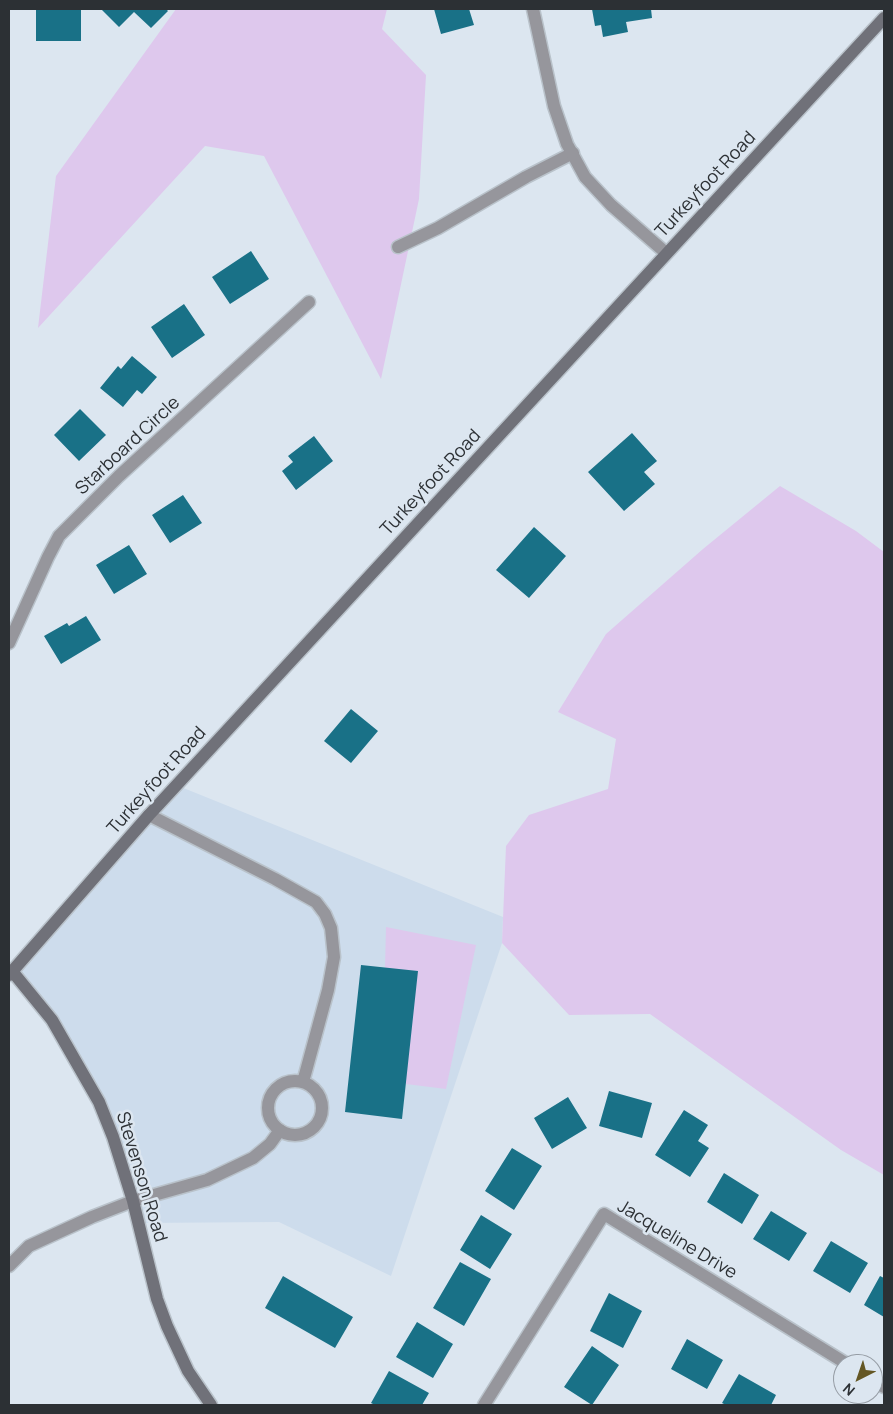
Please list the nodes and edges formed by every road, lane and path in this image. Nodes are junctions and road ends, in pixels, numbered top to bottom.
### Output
1 (533, 9) edge
2 (884, 18) edge
3 (573, 153) junction
4 (398, 248) dead end
5 (666, 253) junction
6 (308, 302) dead end
7 (9, 643) edge
8 (149, 815) junction
9 (10, 971) edge
10 (303, 1082) junction
11 (280, 1130) junction
12 (133, 1201) junction
13 (9, 1266) edge
14 (833, 1355) edge
15 (210, 1405) edge
16 (484, 1405) edge

1 - 3 street
2 - 5 main road, Turkeyfoot Road
3 - 4 street
3 - 5 street
5 - 8 main road, Turkeyfoot Road
6 - 7 street, Starboard Circle
8 - 9 main road, Turkeyfoot Road
8 - 10 street
9 - 12 main road, Stevenson Road
10 - 11 street
10 - 11 street
11 - 12 street
12 - 13 street
12 - 15 main road, Stevenson Road
14 - 16 street, Jacqueline Drive

